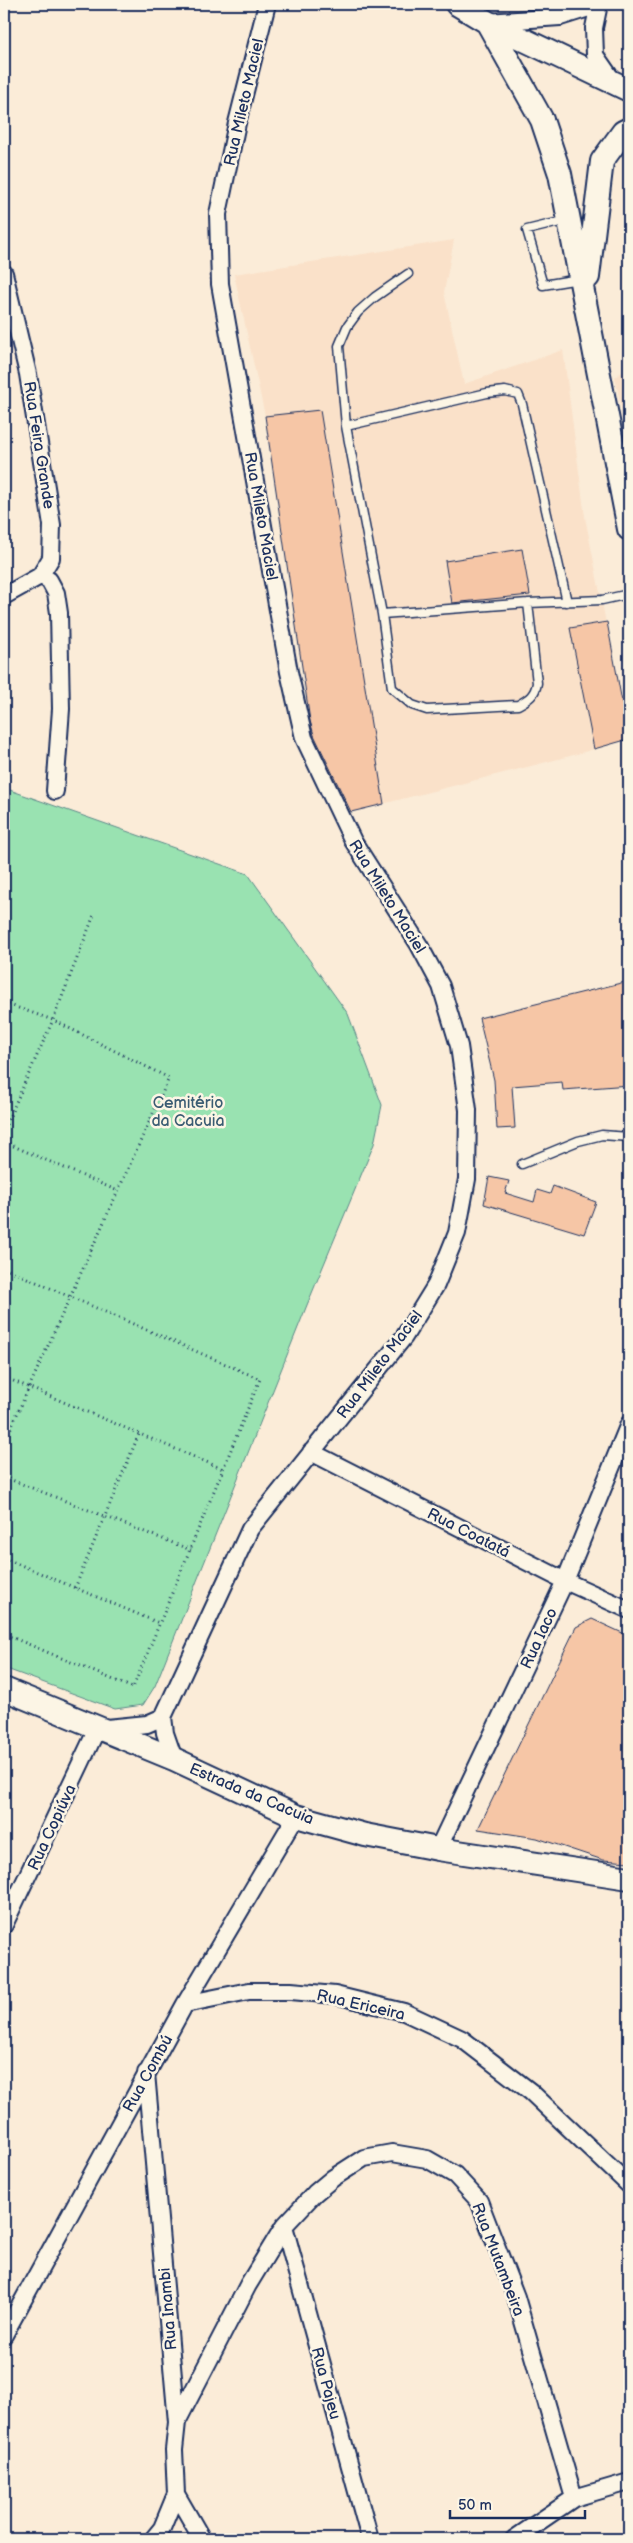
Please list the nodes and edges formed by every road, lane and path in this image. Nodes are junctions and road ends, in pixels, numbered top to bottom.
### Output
1 (267, 4) edge
2 (457, 4) edge
3 (598, 4) edge
4 (487, 22) junction
5 (621, 86) edge
6 (629, 129) edge
7 (570, 220) junction
8 (4, 273) edge
9 (408, 274) dead end
10 (584, 288) junction
11 (346, 426) junction
12 (629, 529) edge
13 (40, 576) junction
14 (629, 594) edge
15 (4, 596) edge
16 (567, 602) junction
17 (528, 603) junction
18 (382, 614) junction
19 (55, 791) dead end
20 (94, 915) dead end
21 (4, 1003) edge
22 (53, 1020) junction
23 (4, 1129) edge
24 (629, 1137) edge
25 (4, 1142) edge
26 (522, 1164) dead end
27 (118, 1192) junction
28 (4, 1268) edge
29 (71, 1296) junction
30 (4, 1377) edge
31 (29, 1388) junction
32 (629, 1424) edge
33 (139, 1434) junction
34 (4, 1443) edge
35 (310, 1452) junction
36 (223, 1468) junction
37 (4, 1477) edge
38 (106, 1517) junction
39 (191, 1550) junction
40 (4, 1558) edge
41 (565, 1581) junction
42 (75, 1588) junction
43 (629, 1610) edge
44 (159, 1623) junction
45 (4, 1634) edge
46 (4, 1689) edge
47 (164, 1717) junction
48 (97, 1729) junction
49 (174, 1760) junction
50 (296, 1816) junction
51 (438, 1849) junction
52 (629, 1878) edge
53 (4, 1925) edge
54 (185, 2004) junction
55 (146, 2073) junction
56 (629, 2185) edge
57 (284, 2226) junction
58 (4, 2335) edge
59 (177, 2422) junction
60 (629, 2482) edge
61 (176, 2494) junction
62 (574, 2498) junction
63 (153, 2539) edge
64 (202, 2539) edge
65 (370, 2539) edge
66 (514, 2539) edge

1 - 35 street, Rua Mileto Maciel
2 - 4 main road
3 - 4 street
3 - 5 street
4 - 5 main road
4 - 7 main road
6 - 10 main road
7 - 10 main road
7 - 10 lane
8 - 13 street, Rua Feira Grande
9 - 11 lane
10 - 12 main road
11 - 16 lane
11 - 18 lane
13 - 15 street
13 - 19 street
14 - 16 lane
16 - 17 lane
17 - 18 lane
17 - 18 lane
20 - 22 path
21 - 22 path
22 - 23 path
22 - 27 path
24 - 26 lane
25 - 27 path
27 - 29 path
28 - 29 path
29 - 31 path
29 - 36 path
30 - 31 path
31 - 33 path
31 - 34 path
32 - 41 street, Rua Iaco
33 - 36 path
33 - 38 path
35 - 41 street, Rua Coatatá
35 - 47 street, Rua Mileto Maciel
36 - 39 path
37 - 38 path
38 - 39 path
38 - 42 path
39 - 44 path
40 - 42 path
41 - 43 street, Rua Coatatá
41 - 51 street, Rua Iaco
42 - 44 path
44 - 45 path
46 - 48 main road, Estrada da Cacuia
47 - 48 street
47 - 49 street
48 - 49 main road, Estrada da Cacuia
48 - 53 street, Rua Copiúva
49 - 50 main road, Estrada da Cacuia
50 - 51 main road, Estrada da Cacuia
50 - 54 street, Rua Combú
51 - 52 main road, Estrada da Cacuia
54 - 55 street, Rua Combú
54 - 56 street, Rua Ericeira
55 - 58 street, Rua Combú
55 - 59 street, Rua Inambi
57 - 59 street, Rua Mutambeira
57 - 62 street, Rua Mutambeira
57 - 65 street, Rua Pajeu
59 - 61 street, Rua Inambi
60 - 62 street
61 - 63 street, Rua Inambi
61 - 64 street
62 - 66 street

